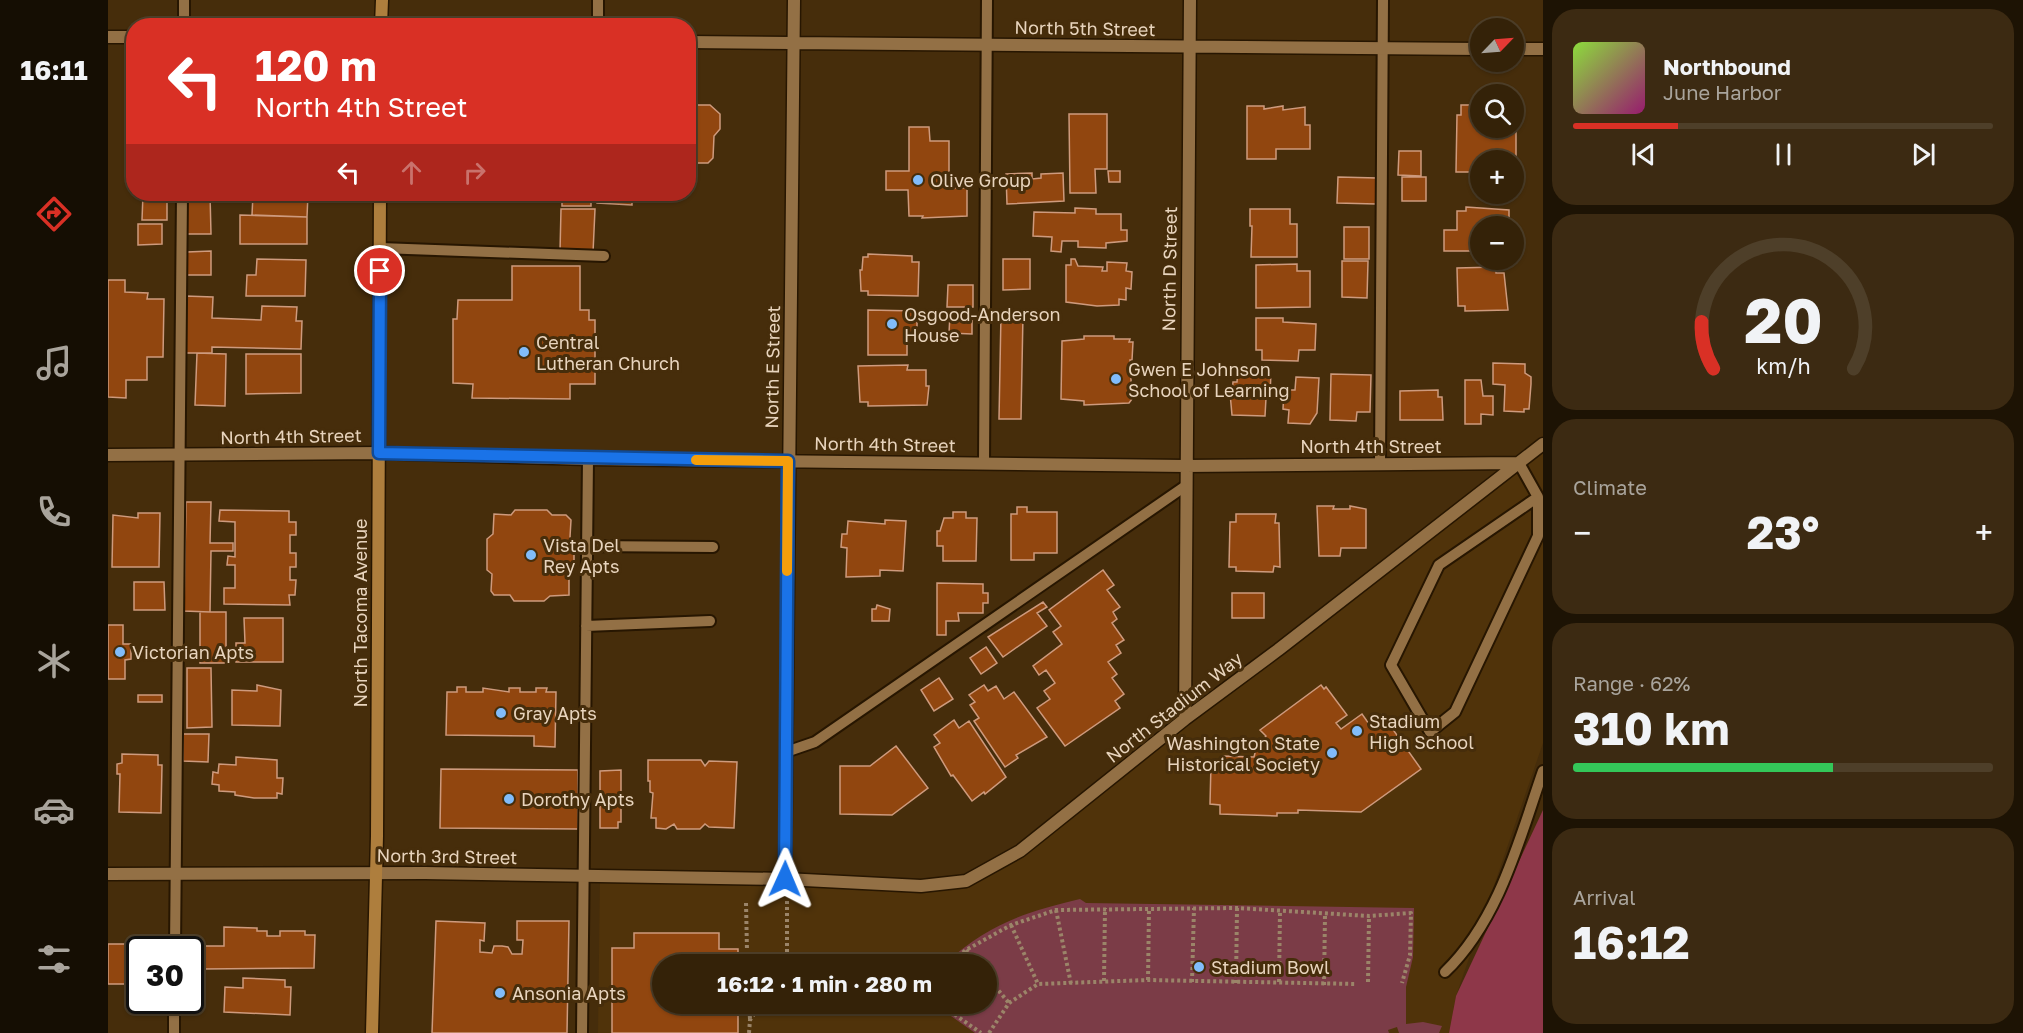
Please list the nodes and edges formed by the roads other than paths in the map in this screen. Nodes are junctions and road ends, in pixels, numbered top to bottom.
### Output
1 (184, 0) edge
2 (382, 0) edge
3 (598, 0) edge
4 (794, 0) edge
5 (987, 0) edge
6 (1190, 0) edge
7 (1383, 0) edge
8 (184, 18) edge
9 (381, 18) edge
10 (598, 18) edge
11 (108, 37) edge
12 (126, 37) edge
13 (696, 42) edge
14 (794, 43) junction
15 (987, 45) junction
16 (1190, 48) junction
17 (1382, 49) junction
18 (1470, 49) edge
19 (1524, 49) edge
20 (1543, 49) edge
21 (182, 201) edge
22 (380, 201) edge
23 (380, 248) junction
24 (604, 256) dead end
25 (1543, 444) edge
26 (379, 453) junction
27 (108, 454) edge
28 (179, 455) junction
29 (588, 459) junction
30 (788, 461) junction
31 (984, 463) junction
32 (1380, 463) junction
33 (1518, 463) junction
34 (1185, 466) junction
35 (1184, 487) junction
36 (1538, 497) junction
37 (587, 546) junction
38 (713, 547) dead end
39 (710, 621) dead end
40 (586, 626) junction
41 (1185, 719) junction
42 (786, 752) junction
43 (1543, 771) edge
44 (374, 873) junction
45 (108, 874) edge
46 (175, 874) junction
47 (582, 877) junction
48 (785, 879) junction
49 (175, 936) edge
50 (1445, 972) dead end
51 (174, 1014) edge
52 (174, 1033) edge
53 (372, 1033) edge
54 (582, 1033) edge

1 - 8 lane
2 - 9 street
3 - 10 lane
4 - 14 street, North E Street
5 - 15 lane
6 - 16 street, North D Street
7 - 17 lane
11 - 12 street
13 - 14 street, North 5th Street
14 - 15 street, North 5th Street
14 - 30 street, North E Street
15 - 16 street, North 5th Street
15 - 31 lane
16 - 17 street, North 5th Street
16 - 34 street, North D Street
17 - 18 street, North 5th Street
17 - 32 lane
19 - 20 street
21 - 28 lane
22 - 23 street, North Tacoma Avenue
23 - 24 lane
23 - 26 street, North Tacoma Avenue
25 - 33 street, North Stadium Way
26 - 28 street, North 4th Street
26 - 29 street, North 4th Street
26 - 44 street, North Tacoma Avenue
27 - 28 street, North 4th Street
28 - 46 lane
29 - 30 street, North 4th Street
29 - 37 lane
30 - 31 street, North 4th Street
30 - 42 street, North E Street
31 - 34 street, North 4th Street
32 - 33 street, North 4th Street
32 - 34 street, North 4th Street
33 - 36 lane
33 - 41 street, North Stadium Way
34 - 35 street, North D Street
35 - 41 street, North D Street
35 - 42 lane
36 - 36 lane
37 - 38 lane
37 - 40 lane
39 - 40 lane
40 - 47 lane
41 - 48 street, North Stadium Way
42 - 48 street, North E Street
43 - 50 lane
44 - 46 street, North 3rd Street
44 - 47 street, North 3rd Street
44 - 53 street, North Tacoma Avenue
45 - 46 street, North 3rd Street
46 - 49 lane
47 - 48 street, North 3rd Street
47 - 54 lane
51 - 52 lane

